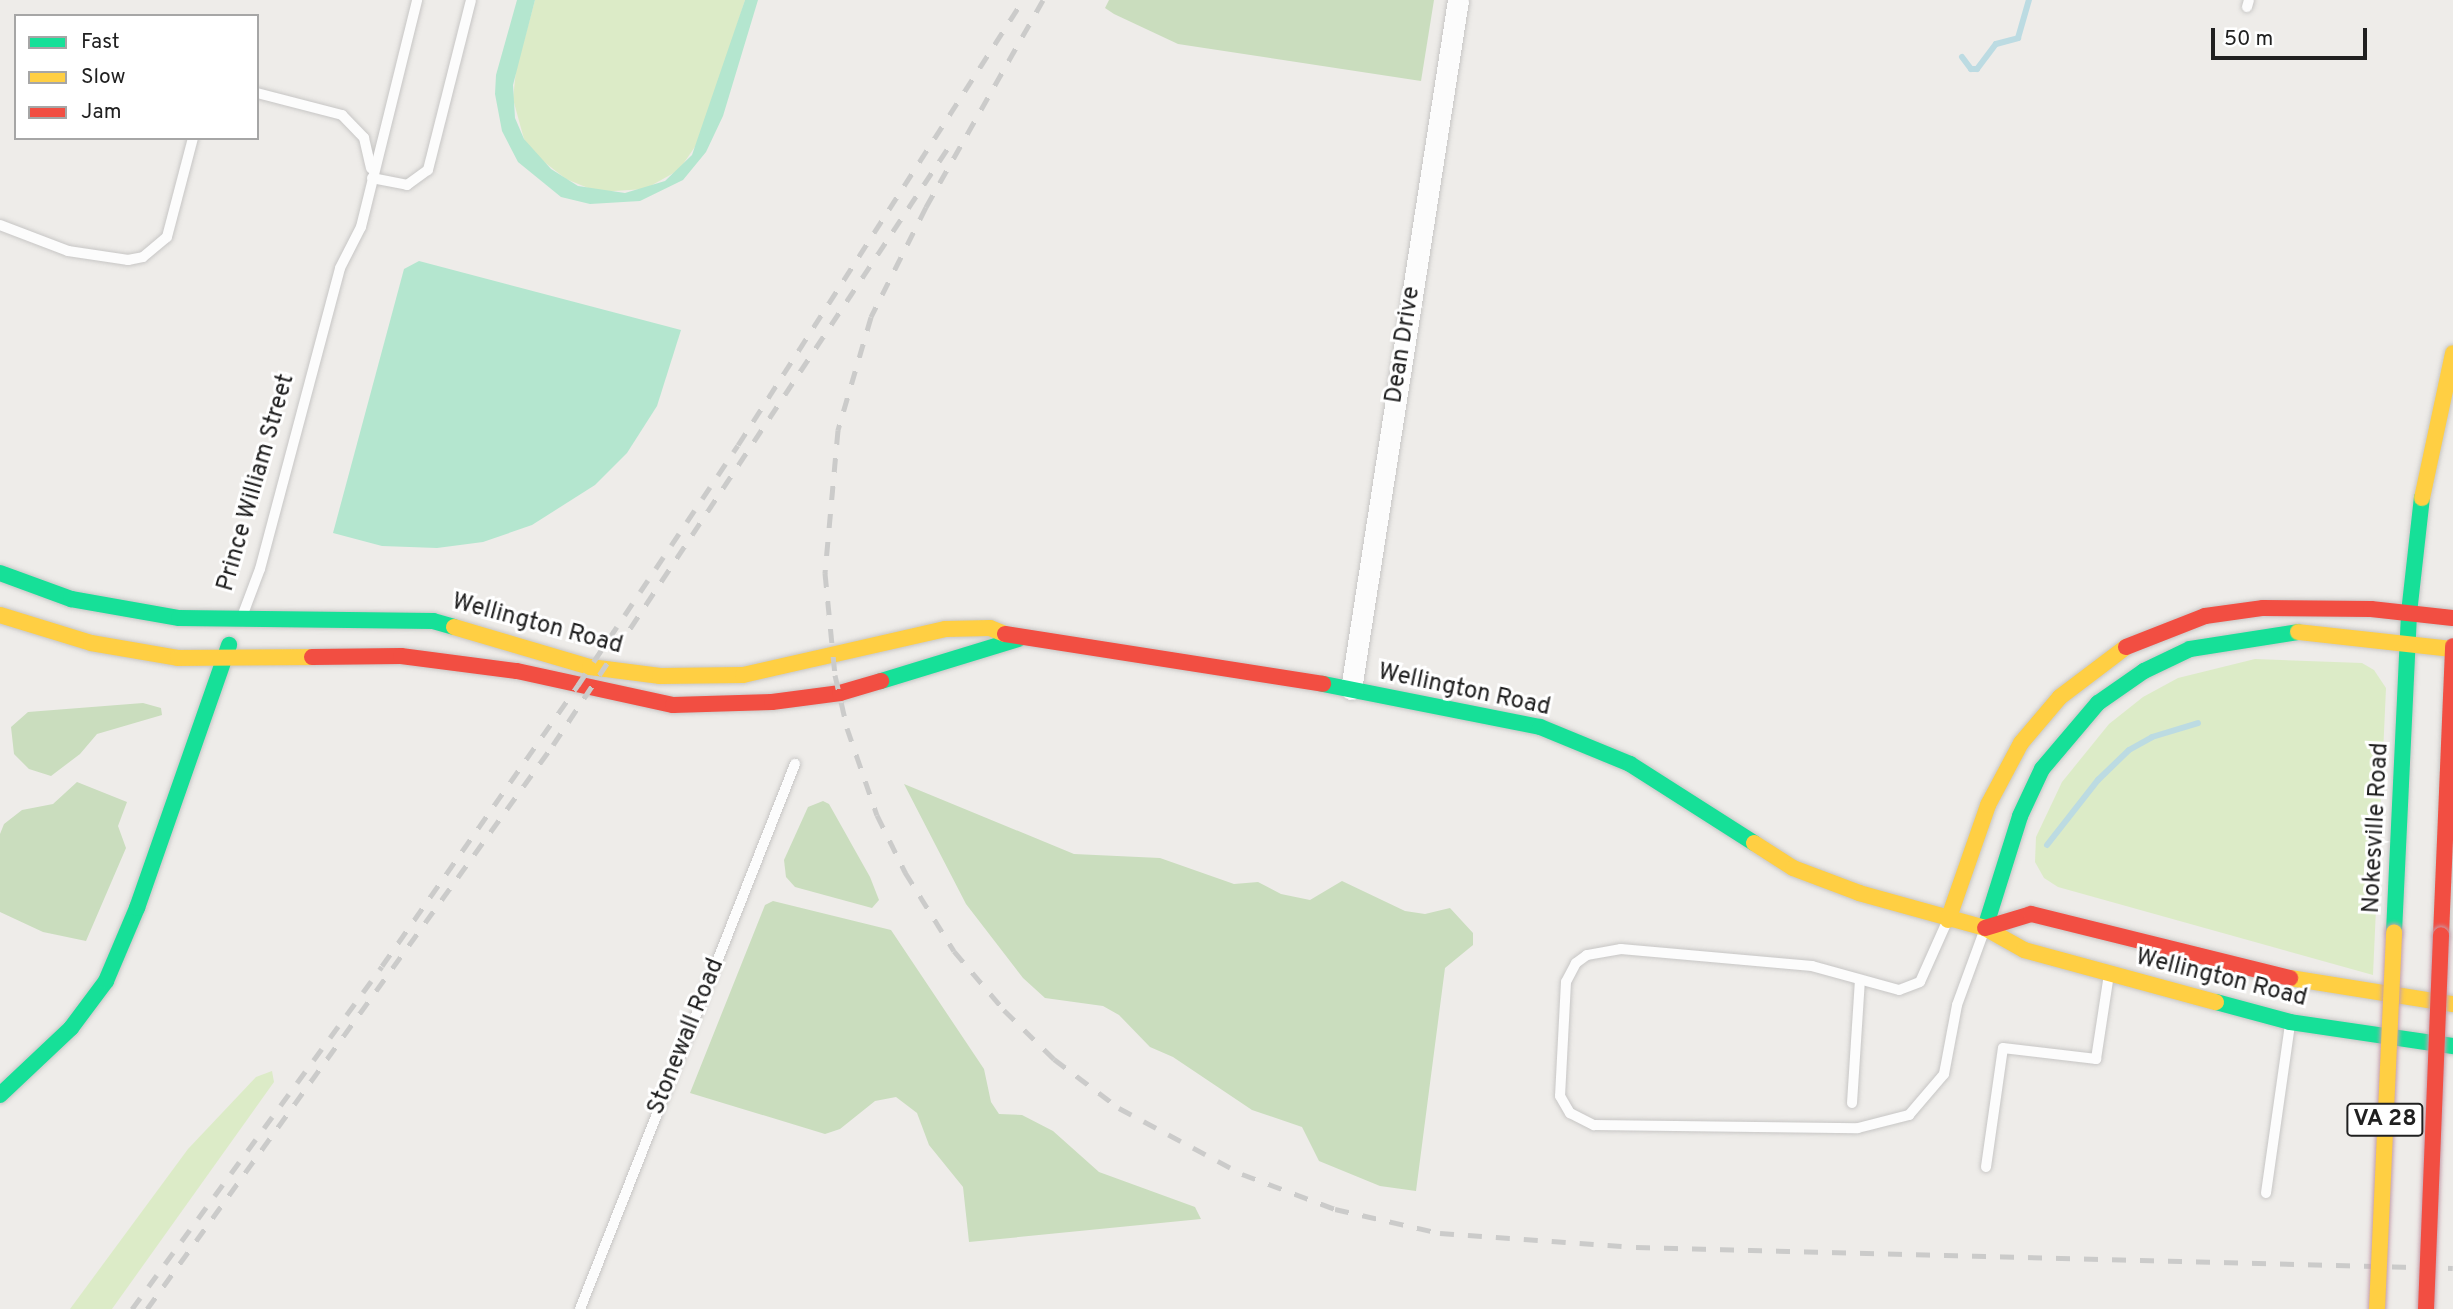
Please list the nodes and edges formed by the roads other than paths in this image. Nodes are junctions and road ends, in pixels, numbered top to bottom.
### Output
1 (417, 0) edge
2 (471, 0) edge
3 (1458, 0) edge
4 (259, 94) edge
5 (192, 140) edge
6 (372, 178) junction
7 (0, 225) edge
8 (2453, 353) edge
9 (0, 573) edge
10 (2409, 613) junction
11 (0, 615) edge
12 (2453, 618) edge
13 (240, 620) junction
14 (1018, 639) junction
15 (2408, 644) junction
16 (2453, 647) edge
17 (222, 660) junction
18 (1351, 689) junction
19 (795, 764) dead end
20 (1948, 920) junction
21 (1986, 928) junction
22 (2109, 974) junction
23 (1860, 980) junction
24 (2453, 1004) edge
25 (2290, 1022) junction
26 (2453, 1046) edge
27 (0, 1095) edge
28 (1852, 1103) dead end
29 (1986, 1167) dead end
30 (2266, 1193) dead end
31 (580, 1309) edge
32 (2376, 1309) edge
33 (2426, 1309) edge

1 - 6 lane, Prince William Street
2 - 6 lane
3 - 18 street, Dean Drive
4 - 6 lane
5 - 7 lane
6 - 13 lane, Prince William Street
8 - 10 main road, Nokesville Road / VA 28
9 - 13 main road, Wellington Road
10 - 12 main road
10 - 15 main road, Nokesville Road / VA 28
10 - 20 main road
11 - 17 main road, Wellington Road
13 - 14 main road, Wellington Road
13 - 17 main road, Prince William Street
14 - 17 main road, Wellington Road
14 - 18 main road, Wellington Road
15 - 16 main road
15 - 21 main road
15 - 32 main road, Nokesville Road / VA 28, bridge
16 - 33 main road, VA 28, bridge
17 - 27 main road, Prince William Street
18 - 20 main road, Wellington Road
19 - 31 lane, Stonewall Road
20 - 21 main road, Wellington Road
20 - 23 lane
21 - 22 main road, Wellington Road
21 - 23 lane
21 - 24 main road, Wellington Road
22 - 25 main road, Wellington Road
22 - 29 lane
23 - 28 lane
25 - 26 main road, Wellington Road
25 - 30 lane

